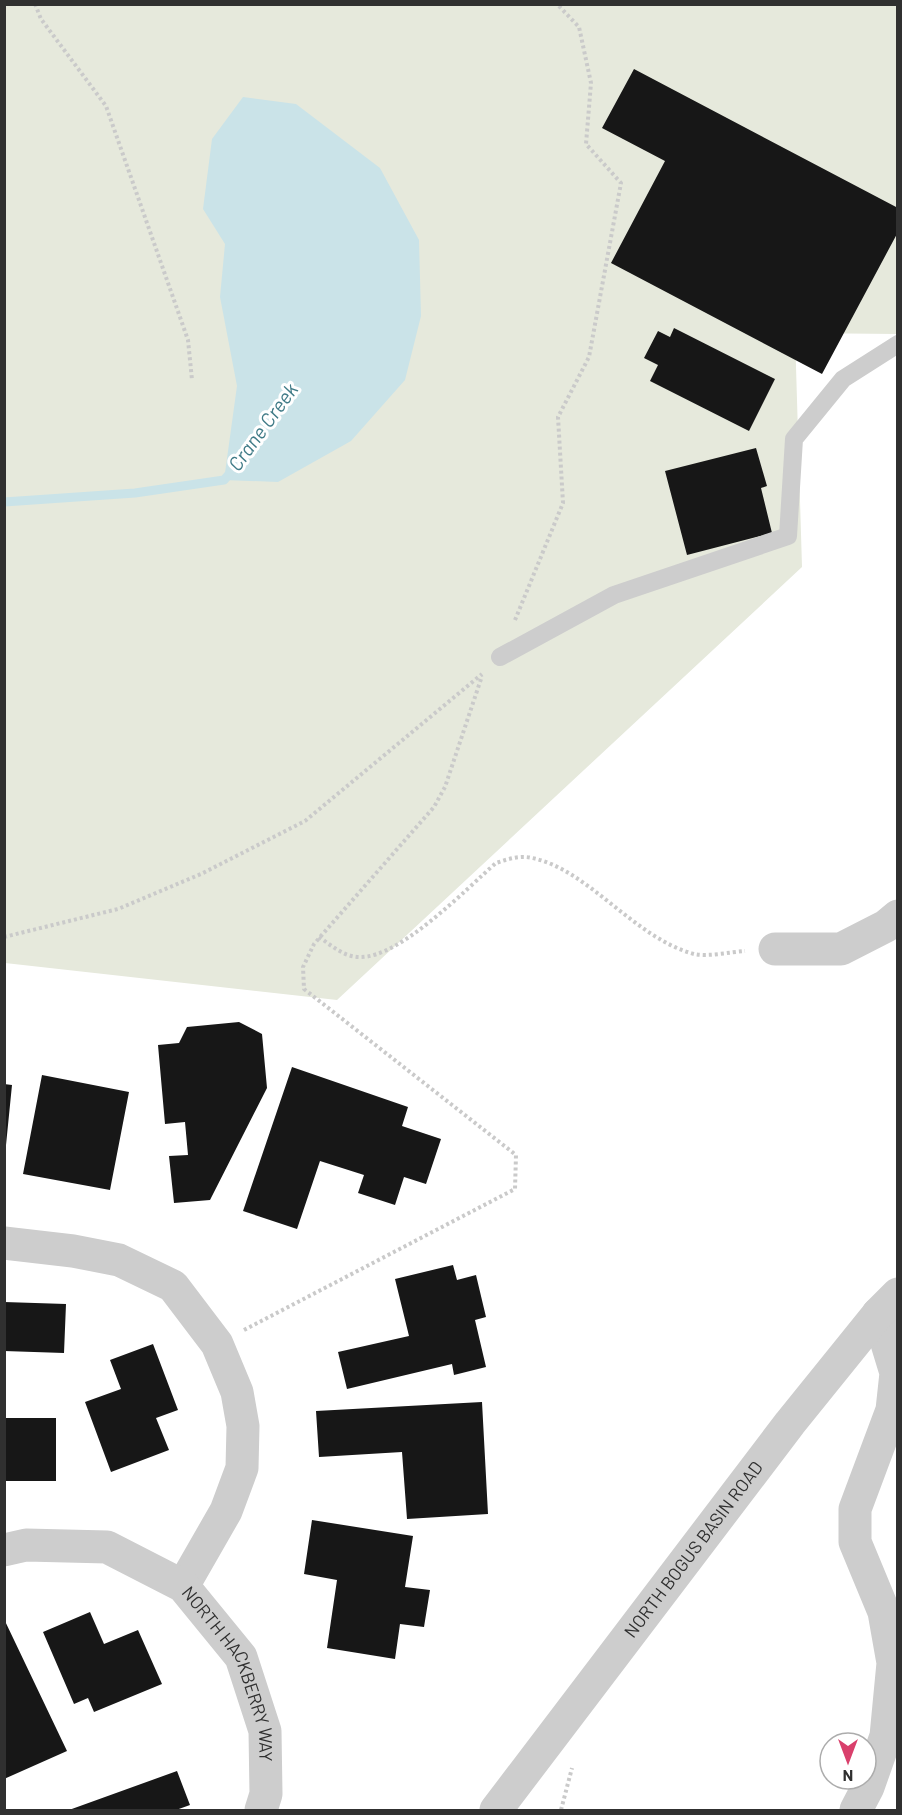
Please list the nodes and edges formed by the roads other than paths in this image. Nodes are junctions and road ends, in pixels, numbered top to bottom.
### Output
1 (897, 344) edge
2 (500, 657) road end
3 (897, 916) edge
4 (776, 949) road end
5 (4, 1243) edge
6 (888, 1304) edge
7 (4, 1550) edge
8 (183, 1586) junction
9 (261, 1810) edge
10 (496, 1810) edge
11 (856, 1810) edge

1 - 2 lane
3 - 4 street
5 - 8 street
6 - 10 street, NORTH BOGUS BASIN ROAD
6 - 11 street
7 - 8 street, NORTH HACKBERRY WAY
8 - 9 street, NORTH HACKBERRY WAY

